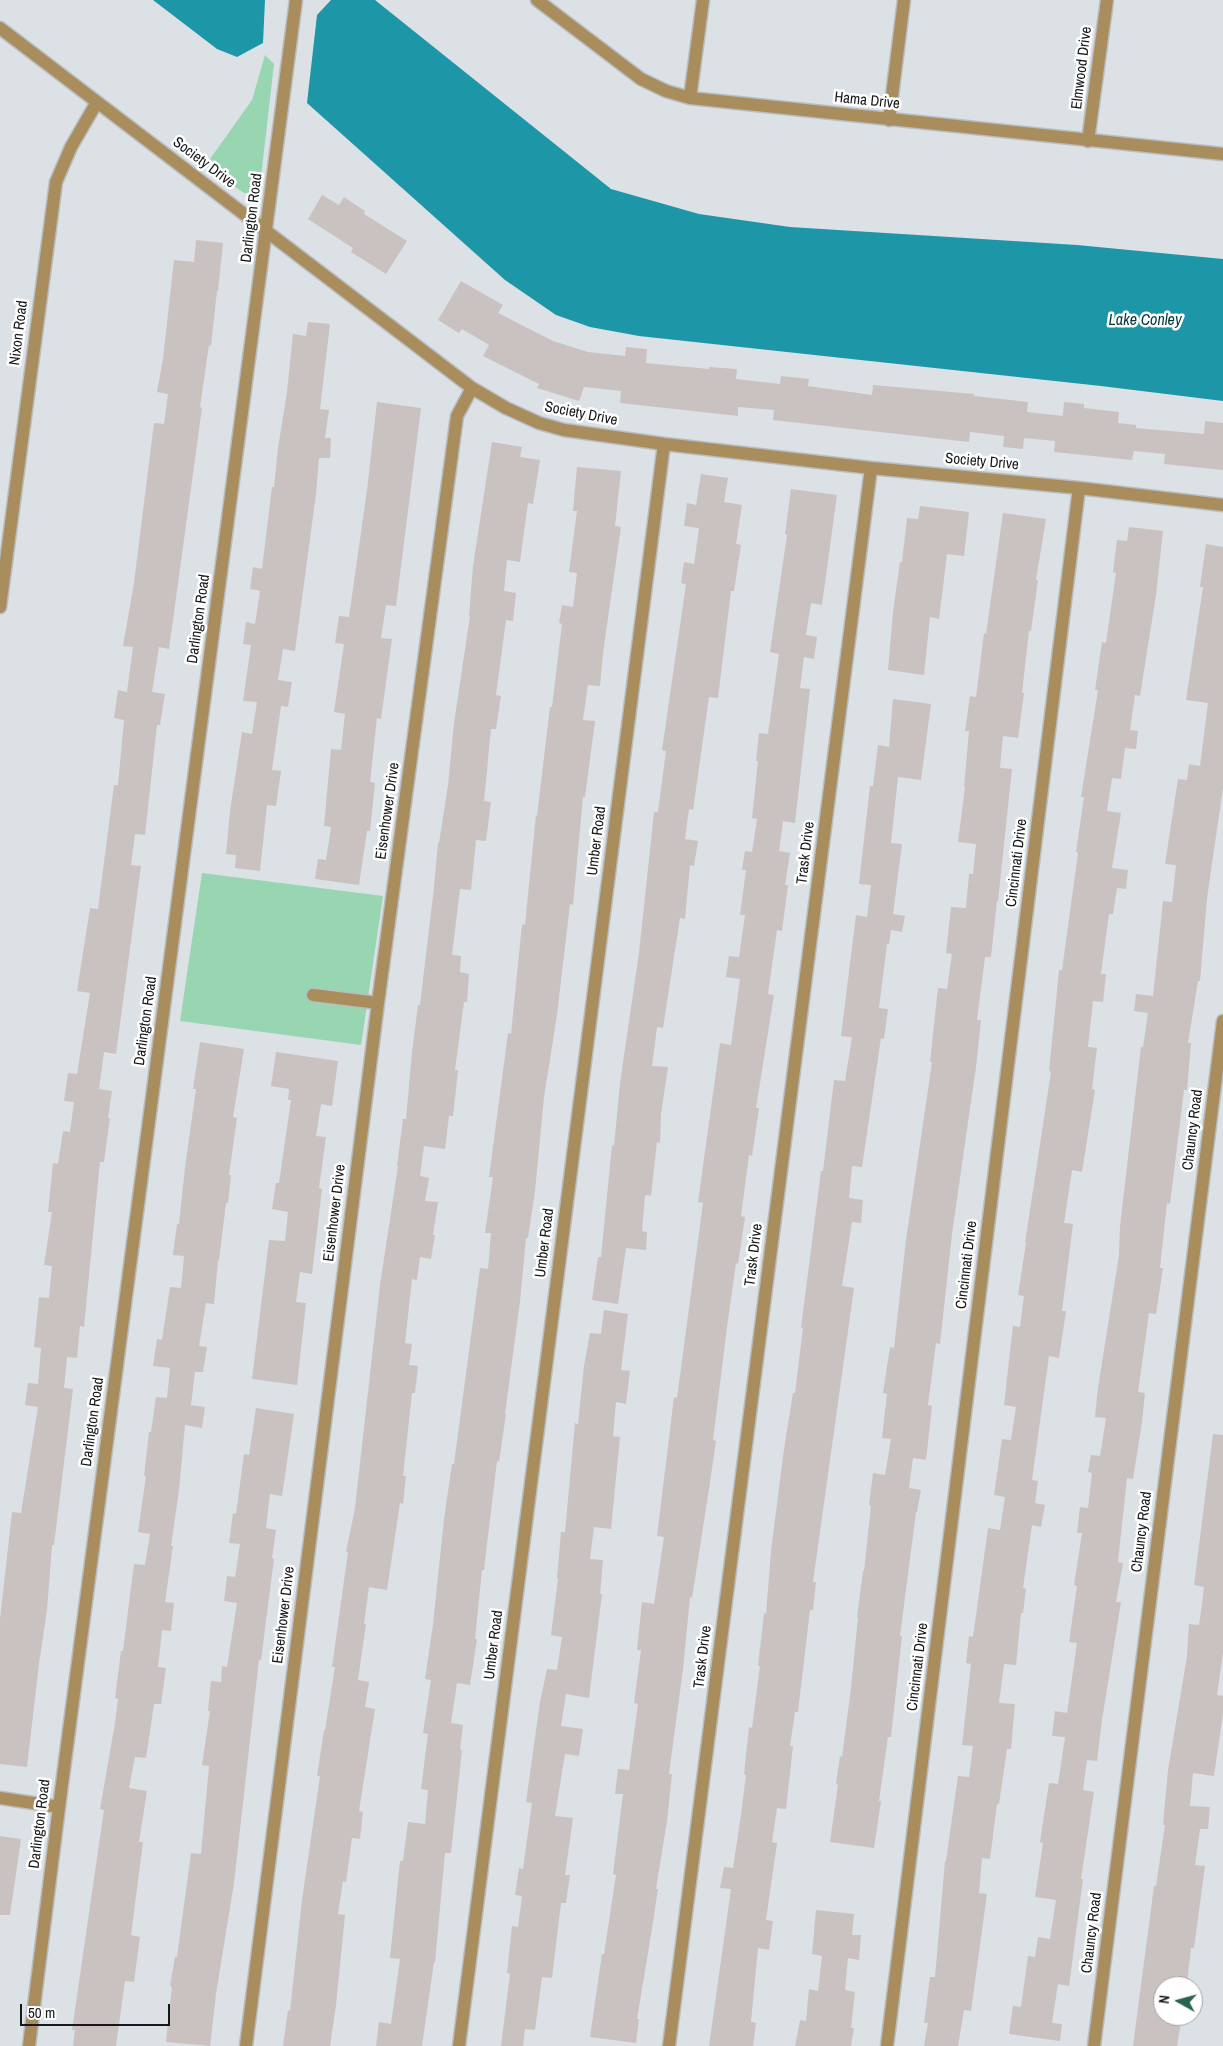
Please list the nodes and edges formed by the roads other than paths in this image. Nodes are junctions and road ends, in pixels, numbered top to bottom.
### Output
1 (538, 0) edge
2 (703, 0) edge
3 (904, 0) edge
4 (1107, 0) edge
5 (296, 4) edge
6 (0, 28) edge
7 (690, 98) junction
8 (97, 102) junction
9 (889, 120) junction
10 (1088, 140) junction
11 (1223, 154) edge
12 (267, 232) junction
13 (472, 388) junction
14 (664, 444) junction
15 (871, 468) junction
16 (1079, 488) junction
17 (1223, 505) edge
18 (0, 607) edge
19 (313, 995) dead end
20 (378, 1003) junction
21 (1223, 1021) edge
22 (0, 1798) edge
23 (59, 1807) junction
24 (29, 2046) edge
25 (246, 2046) edge
26 (459, 2046) edge
27 (669, 2046) edge
28 (888, 2046) edge
29 (1094, 2046) edge

1 - 7 street, Hama Drive
2 - 7 street
3 - 9 street
4 - 10 street, Elmwood Drive
5 - 12 street, Darlington Road
6 - 8 street, Society Drive
7 - 9 street, Hama Drive
8 - 12 street, Society Drive
8 - 18 street, Nixon Road
9 - 10 street, Hama Drive
10 - 11 street, Hama Drive
12 - 13 street, Society Drive
12 - 23 street, Darlington Road
13 - 14 street, Society Drive
13 - 20 street, Eisenhower Drive
14 - 15 street, Society Drive
14 - 26 street, Umber Road
15 - 16 street, Society Drive
15 - 27 street, Trask Drive
16 - 17 street, Society Drive
16 - 28 street, Cincinnati Drive
19 - 20 street
20 - 25 street, Eisenhower Drive
21 - 29 street, Chauncy Road
22 - 23 street
23 - 24 street, Darlington Road

